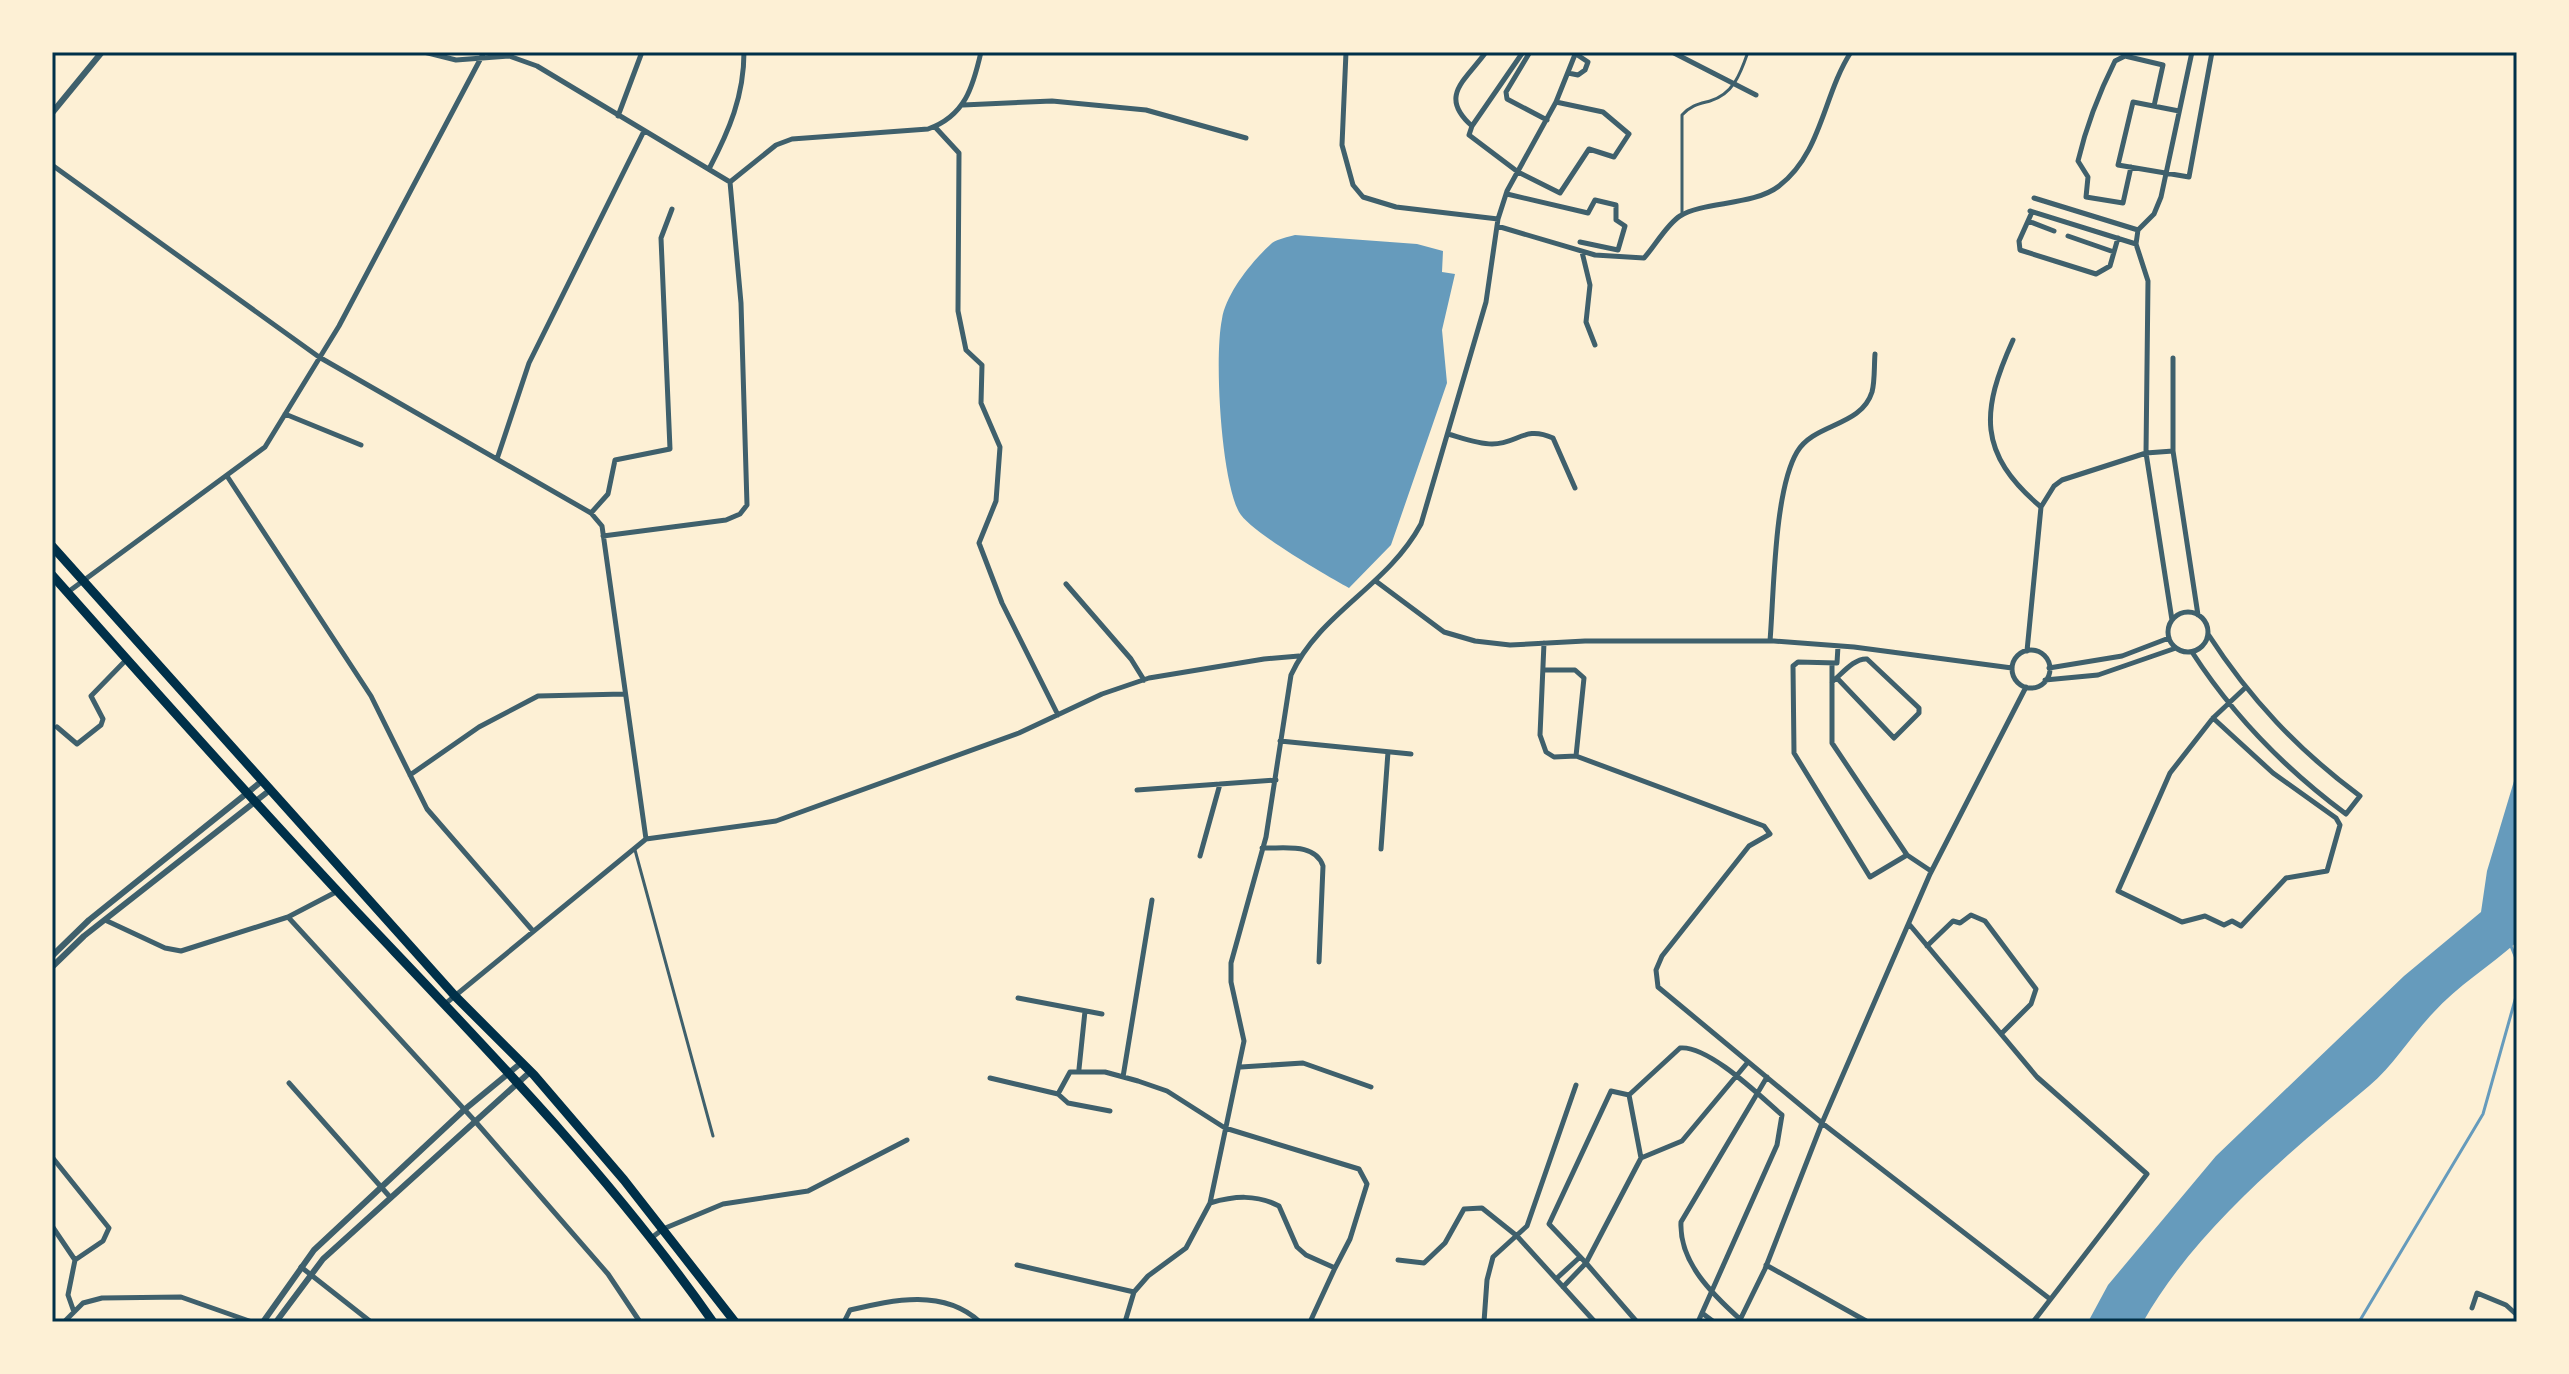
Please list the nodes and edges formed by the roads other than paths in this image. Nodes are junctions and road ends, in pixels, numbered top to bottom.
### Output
1 (102, 52) edge
2 (424, 52) edge
3 (642, 52) edge
4 (744, 52) edge
5 (981, 52) edge
6 (1346, 52) edge
7 (1486, 52) edge
8 (1523, 52) edge
9 (1530, 52) edge
10 (1672, 52) edge
11 (1748, 52) edge
12 (1851, 52) edge
13 (2192, 52) edge
14 (2212, 52) edge
15 (1576, 53) edge
16 (507, 54) edge
17 (482, 56) junction
18 (1568, 73) junction
19 (1734, 85) junction
20 (1756, 95) dead end
21 (1556, 102) junction
22 (963, 105) junction
23 (2154, 106) junction
24 (2179, 111) junction
25 (52, 113) edge
26 (618, 116) junction
27 (1547, 120) junction
28 (1472, 126) junction
29 (935, 127) junction
30 (644, 131) junction
31 (1246, 138) dead end
32 (52, 165) edge
33 (2131, 167) junction
34 (709, 169) junction
35 (1518, 172) junction
36 (2165, 174) junction
37 (730, 182) junction
38 (1507, 194) junction
39 (2034, 198) dead end
40 (672, 209) dead end
41 (1682, 215) junction
42 (2090, 216) junction
43 (2028, 221) junction
44 (1497, 223) junction
45 (2085, 228) junction
46 (2138, 230) junction
47 (2054, 231) dead end
48 (2068, 236) dead end
49 (2118, 238) junction
50 (1580, 242) dead end
51 (2136, 244) junction
52 (1582, 251) junction
53 (2114, 252) junction
54 (2013, 340) dead end
55 (1595, 345) dead end
56 (1875, 354) dead end
57 (319, 357) junction
58 (2173, 358) dead end
59 (285, 414) junction
60 (1448, 434) junction
61 (361, 445) dead end
62 (2173, 451) junction
63 (2146, 453) junction
64 (497, 459) junction
65 (227, 476) junction
66 (1575, 488) dead end
67 (2041, 507) junction
68 (591, 513) junction
69 (603, 536) junction
70 (52, 546) edge
71 (52, 575) edge
72 (84, 581) junction
73 (1377, 582) junction
74 (1066, 584) dead end
75 (67, 592) junction
76 (2198, 615) junction
77 (2172, 620) junction
78 (2208, 634) junction
79 (2169, 638) junction
80 (1770, 641) junction
81 (1544, 643) junction
82 (1838, 646) junction
83 (2176, 648) junction
84 (2027, 651) junction
85 (2192, 652) junction
86 (1299, 656) junction
87 (127, 659) junction
88 (1832, 664) junction
89 (2012, 668) junction
90 (2049, 668) junction
91 (1543, 670) junction
92 (1144, 680) junction
93 (1834, 680) junction
94 (2045, 680) junction
95 (2026, 687) junction
96 (2245, 688) junction
97 (624, 694) junction
98 (2226, 703) junction
99 (1058, 715) junction
100 (2213, 718) junction
101 (57, 727) dead end
102 (1280, 741) junction
103 (1388, 752) junction
104 (1411, 754) dead end
105 (1576, 756) junction
106 (410, 775) junction
107 (1276, 780) junction
108 (1220, 784) junction
109 (266, 786) junction
110 (1137, 790) dead end
111 (250, 798) junction
112 (646, 839) junction
113 (635, 848) junction
114 (1262, 848) junction
115 (1381, 849) dead end
116 (1907, 855) junction
117 (1200, 856) dead end
118 (1931, 871) junction
119 (337, 891) junction
120 (1152, 900) dead end
121 (288, 917) junction
122 (105, 920) junction
123 (1909, 924) junction
124 (533, 932) junction
125 (1927, 946) junction
126 (52, 956) edge
127 (1319, 962) dead end
128 (52, 967) edge
129 (455, 996) junction
130 (1018, 998) dead end
131 (444, 1005) junction
132 (1085, 1011) junction
133 (1102, 1014) dead end
134 (2001, 1034) junction
135 (1748, 1062) junction
136 (521, 1063) junction
137 (1241, 1067) junction
138 (1079, 1069) junction
139 (530, 1072) junction
140 (510, 1073) junction
141 (1736, 1076) junction
142 (1123, 1077) junction
143 (1767, 1077) junction
144 (990, 1078) dead end
145 (518, 1082) junction
146 (289, 1083) dead end
147 (1576, 1085) dead end
148 (1371, 1087) dead end
149 (1756, 1093) junction
150 (1058, 1094) junction
151 (1629, 1095) junction
152 (464, 1110) junction
153 (1110, 1111) dead end
154 (474, 1120) junction
155 (1822, 1123) junction
156 (1225, 1128) junction
157 (713, 1136) dead end
158 (907, 1140) dead end
159 (52, 1157) edge
160 (1641, 1158) junction
161 (380, 1187) junction
162 (390, 1197) junction
163 (1210, 1203) junction
164 (52, 1226) edge
165 (663, 1229) junction
166 (1517, 1236) junction
167 (650, 1239) junction
168 (1580, 1257) junction
169 (75, 1260) junction
170 (1398, 1260) dead end
171 (1586, 1263) junction
172 (1017, 1265) dead end
173 (1766, 1265) junction
174 (301, 1267) junction
175 (1335, 1268) junction
176 (309, 1273) junction
177 (1556, 1279) junction
178 (1563, 1287) junction
179 (1134, 1292) junction
180 (1711, 1292) junction
181 (2050, 1299) junction
182 (2472, 1308) dead end
183 (74, 1312) junction
184 (1702, 1313) junction
185 (2517, 1315) edge
186 (1740, 1321) edge
187 (64, 1322) edge
188 (252, 1322) edge
189 (263, 1322) edge
190 (276, 1322) edge
191 (371, 1322) edge
192 (640, 1322) edge
193 (713, 1322) edge
194 (735, 1322) edge
195 (844, 1322) edge
196 (980, 1322) edge
197 (1125, 1322) edge
198 (1310, 1322) edge
199 (1484, 1322) edge
200 (1595, 1322) edge
201 (1637, 1322) edge
202 (1698, 1322) edge
203 (1714, 1322) edge
204 (1868, 1322) edge
205 (2033, 1322) edge

1 - 25 street
2 - 17 street
3 - 26 street
4 - 34 street
5 - 22 street
6 - 44 street
7 - 28 street
8 - 28 street
9 - 27 street
10 - 19 street
11 - 19 lane
12 - 41 street
13 - 24 street
14 - 36 street
15 - 18 street
15 - 18 street
16 - 17 street
16 - 26 street
17 - 57 street
18 - 21 street
19 - 20 street
19 - 41 lane
21 - 27 street
21 - 35 street
22 - 29 street
22 - 31 street
23 - 24 street
23 - 33 street
23 - 33 street
24 - 36 street
26 - 30 street
27 - 35 street
28 - 35 street
29 - 37 street
29 - 99 street
30 - 34 street
30 - 64 street
32 - 57 street
33 - 36 street
34 - 37 street
35 - 38 street
36 - 46 street
37 - 69 street
38 - 44 street
38 - 50 street
39 - 42 street
40 - 68 street
41 - 52 street
42 - 45 street
42 - 46 street
43 - 45 street
43 - 47 street
43 - 53 street
44 - 52 street
44 - 60 street
45 - 49 street
46 - 51 street
48 - 53 street
49 - 51 street
49 - 53 street
51 - 63 street
52 - 55 street
54 - 67 street
56 - 80 street
57 - 59 street
57 - 64 street
58 - 62 street
59 - 61 street
59 - 65 street
60 - 66 street
60 - 73 street
62 - 63 street
62 - 76 street
63 - 67 street
63 - 77 street
64 - 68 street
65 - 72 street
65 - 106 street
67 - 84 street
68 - 69 street
69 - 97 street
70 - 72 highway
71 - 75 highway
72 - 75 street
72 - 109 highway
73 - 81 street
73 - 86 street
74 - 92 street
75 - 87 highway
76 - 77 street
76 - 78 street
77 - 79 street
78 - 85 street
78 - 96 street
79 - 83 street
79 - 90 street
80 - 81 street
80 - 82 street
81 - 91 street
82 - 88 street
82 - 89 street
83 - 85 street
83 - 94 street
84 - 89 street
84 - 90 street
85 - 98 street
86 - 92 street
86 - 102 street
87 - 101 street
87 - 111 highway
88 - 93 street
88 - 116 street
89 - 95 street
90 - 94 street
91 - 105 street
91 - 105 street
92 - 99 street
93 - 93 street
93 - 116 street
94 - 95 street
95 - 118 street
96 - 98 street
96 - 98 street
97 - 106 street
97 - 112 street
98 - 100 street
99 - 112 street
100 - 100 street
102 - 103 street
102 - 107 street
103 - 104 street
103 - 115 street
105 - 135 street
106 - 124 street
107 - 108 street
107 - 114 street
108 - 110 street
108 - 117 street
109 - 111 street
109 - 129 highway
111 - 119 highway
111 - 122 street
111 - 126 street
112 - 113 street
113 - 124 street
113 - 157 lane
114 - 127 street
114 - 137 street
116 - 118 street
118 - 123 street
119 - 121 street
119 - 131 highway
120 - 142 street
121 - 122 street
121 - 152 street
122 - 128 street
123 - 125 street
123 - 155 street
124 - 129 street
125 - 134 street
125 - 134 street
129 - 131 street
129 - 136 highway
130 - 132 street
131 - 140 highway
132 - 133 street
132 - 138 street
134 - 181 street
135 - 141 street
135 - 143 street
136 - 139 highway
136 - 140 street
137 - 148 street
137 - 156 street
138 - 142 street
138 - 150 street
139 - 145 street
139 - 165 highway
140 - 145 highway
140 - 152 street
141 - 149 street
141 - 151 street
141 - 160 street
142 - 156 street
143 - 149 street
143 - 155 street
144 - 150 street
145 - 154 street
145 - 167 highway
146 - 161 street
147 - 166 street
149 - 180 street
149 - 180 street
150 - 153 street
151 - 160 street
151 - 168 street
152 - 154 street
152 - 161 street
154 - 162 street
154 - 192 street
155 - 173 street
155 - 181 street
156 - 163 street
156 - 175 street
158 - 165 street
159 - 169 street
160 - 171 street
161 - 162 street
161 - 174 street
162 - 176 street
163 - 175 street
163 - 179 street
164 - 169 street
165 - 167 street
165 - 194 highway
166 - 170 street
166 - 177 street
166 - 199 street
167 - 193 highway
168 - 171 street
168 - 177 street
169 - 183 street
171 - 178 street
171 - 201 street
172 - 179 street
173 - 186 street
173 - 204 street
174 - 176 street
174 - 189 street
175 - 198 street
176 - 190 street
176 - 191 street
177 - 178 street
178 - 200 street
179 - 197 street
180 - 184 street
180 - 186 street
181 - 205 street
182 - 185 street
183 - 187 street
183 - 188 street
184 - 202 street
184 - 203 street
195 - 196 street

